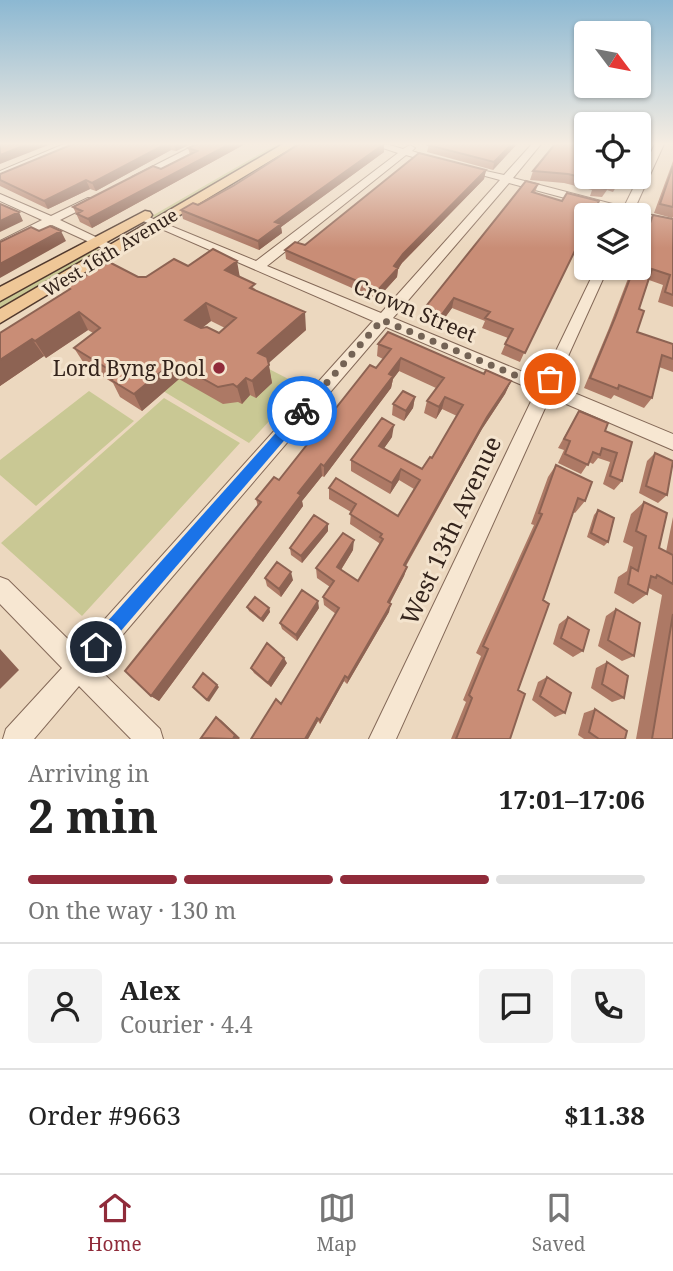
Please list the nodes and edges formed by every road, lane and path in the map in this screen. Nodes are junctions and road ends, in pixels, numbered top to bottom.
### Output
1 (135, 178) edge
2 (209, 178) edge
3 (233, 178) edge
4 (371, 178) edge
5 (644, 178) edge
6 (506, 179) joint
7 (122, 185) edge
8 (0, 197) edge
9 (99, 197) edge
10 (589, 203) edge
11 (632, 203) edge
12 (140, 217) junction
13 (651, 219) edge
14 (52, 220) junction
15 (156, 224) junction
16 (673, 224) edge
17 (98, 241) junction
18 (0, 246) edge
19 (115, 249) junction
20 (257, 267) junction
21 (596, 280) edge
22 (0, 295) edge
23 (0, 317) edge
24 (382, 320) junction
25 (546, 388) junction
26 (673, 442) edge
27 (0, 588) edge
28 (78, 667) junction
29 (16, 739) edge
30 (150, 739) edge
31 (382, 739) edge

1 - 7 street
2 - 12 main road, West 16th Avenue
3 - 15 main road, West 16th Avenue
4 - 20 street
5 - 11 street
6 - 10 street
6 - 24 street
8 - 14 street
9 - 14 street
12 - 15 street, Crown Street
12 - 17 main road, West 16th Avenue
13 - 16 street
14 - 17 street
14 - 18 street
15 - 19 main road, West 16th Avenue
15 - 20 street, Crown Street
17 - 19 street
17 - 22 main road, West 16th Avenue
19 - 23 main road, West 16th Avenue
20 - 24 street, Crown Street
21 - 25 street, West 13th Avenue
24 - 25 street, Crown Street
24 - 28 street
25 - 26 street, Crown Street
25 - 31 street, West 13th Avenue
27 - 28 street
28 - 29 street
28 - 30 street

